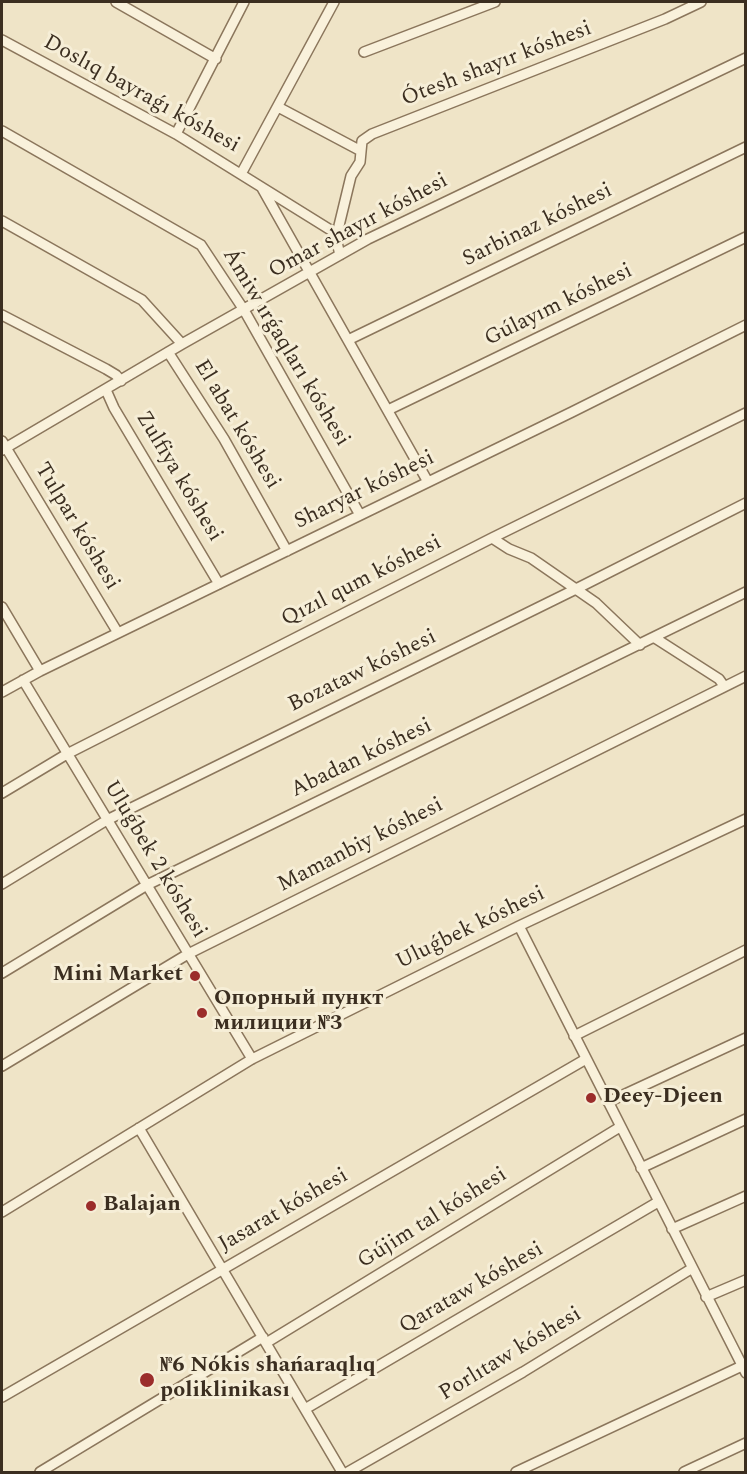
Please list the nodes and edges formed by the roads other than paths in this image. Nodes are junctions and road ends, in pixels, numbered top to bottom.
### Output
1 (116, 2) edge
2 (244, 2) edge
3 (334, 2) edge
4 (495, 2) edge
5 (701, 2) edge
6 (2, 40) edge
7 (364, 52) dead end
8 (746, 58) edge
9 (216, 59) junction
10 (278, 107) junction
11 (2, 131) edge
12 (176, 134) junction
13 (746, 147) edge
14 (361, 151) junction
15 (241, 174) junction
16 (261, 186) junction
17 (2, 221) edge
18 (337, 234) junction
19 (746, 237) edge
20 (340, 255) junction
21 (310, 272) junction
22 (244, 310) junction
23 (2, 315) edge
24 (746, 325) edge
25 (348, 340) junction
26 (182, 344) junction
27 (168, 352) junction
28 (121, 381) junction
29 (106, 390) junction
30 (388, 410) junction
31 (746, 413) edge
32 (3, 446) edge
33 (428, 482) junction
34 (746, 503) edge
35 (360, 515) junction
36 (492, 538) junction
37 (287, 551) junction
38 (219, 584) junction
39 (576, 589) junction
40 (746, 592) edge
41 (2, 607) edge
42 (118, 633) junction
43 (655, 638) junction
44 (640, 645) junction
45 (40, 671) junction
46 (22, 680) junction
47 (744, 680) edge
48 (724, 686) junction
49 (2, 692) edge
50 (67, 754) junction
51 (2, 793) edge
52 (746, 819) edge
53 (107, 820) junction
54 (2, 884) edge
55 (147, 885) junction
56 (519, 926) junction
57 (746, 950) edge
58 (188, 954) junction
59 (2, 973) edge
60 (574, 1036) junction
61 (746, 1038) edge
62 (252, 1059) junction
63 (586, 1059) junction
64 (2, 1066) edge
65 (608, 1102) junction
66 (746, 1119) edge
67 (620, 1127) junction
68 (138, 1128) junction
69 (641, 1168) junction
70 (746, 1196) edge
71 (658, 1202) junction
72 (2, 1212) edge
73 (672, 1229) junction
74 (222, 1269) junction
75 (691, 1269) junction
76 (746, 1280) edge
77 (706, 1297) junction
78 (264, 1340) junction
79 (744, 1368) edge
80 (2, 1397) edge
81 (305, 1409) junction
82 (746, 1443) edge
83 (40, 1473) edge
84 (342, 1473) edge
85 (348, 1473) edge
86 (516, 1473) edge
87 (684, 1473) edge

1 - 9 street
2 - 9 street
3 - 10 street
4 - 7 street
5 - 14 street, Ótesh shayır kóshesi
6 - 12 street, Doslıq bayraǵı kóshesi
8 - 20 street, Omar shayır kóshesi
9 - 12 street
10 - 14 street
10 - 15 street
11 - 22 street, Ámiw ırǵaqları kóshesi
12 - 15 street, Doslıq bayraǵı kóshesi
13 - 25 street, Sarbinaz kóshesi
14 - 18 street
15 - 16 street, Doslıq bayraǵı kóshesi
16 - 18 street, Doslıq bayraǵı kóshesi
16 - 21 street, Doslıq bayraǵı kóshesi
17 - 26 street, El abat kóshesi
18 - 20 street
19 - 30 street, Gúlayım kóshesi
20 - 21 street, Omar shayır kóshesi
21 - 22 street, Omar shayır kóshesi
21 - 25 street, Doslıq bayraǵı kóshesi
22 - 26 street, Omar shayır kóshesi
22 - 35 street, Ámiw ırǵaqları kóshesi
23 - 28 street
24 - 33 street, Sharyar kóshesi
25 - 30 street, Doslıq bayraǵı kóshesi
26 - 27 street, Omar shayır kóshesi
27 - 28 street, Omar shayır kóshesi
27 - 37 street, El abat kóshesi
28 - 29 street, Omar shayır kóshesi
29 - 32 street, Omar shayır kóshesi
29 - 38 street, Zulfiya kóshesi
30 - 33 street, Doslıq bayraǵı kóshesi
31 - 36 street, Qızıl qum kóshesi
32 - 42 street, Tulpar kóshesi
33 - 35 street, Sharyar kóshesi
34 - 39 street, Bozataw kóshesi
35 - 37 street, Sharyar kóshesi
36 - 39 street
36 - 50 street, Qızıl qum kóshesi
37 - 38 street, Sharyar kóshesi
38 - 42 street, Sharyar kóshesi
39 - 44 street
39 - 53 street, Bozataw kóshesi
40 - 43 street, Abadan kóshesi
41 - 45 street
42 - 45 street, Sharyar kóshesi
43 - 44 street, Abadan kóshesi
43 - 48 street
44 - 55 street, Abadan kóshesi
45 - 46 street, Sharyar kóshesi
46 - 49 street, Sharyar kóshesi
46 - 50 street, Uluǵbek 2 kóshesi
47 - 48 street, Mamanbiy kóshesi
48 - 58 street, Mamanbiy kóshesi
50 - 51 street, Qızıl qum kóshesi
50 - 53 street, Uluǵbek 2 kóshesi
52 - 56 street, Uluǵbek kóshesi
53 - 54 street, Bozataw kóshesi
53 - 55 street, Uluǵbek 2 kóshesi
55 - 58 street, Uluǵbek 2 kóshesi
55 - 59 street, Abadan kóshesi
56 - 60 street
56 - 62 street, Uluǵbek kóshesi
57 - 60 street
58 - 62 street, Uluǵbek 2 kóshesi
58 - 64 street, Mamanbiy kóshesi
60 - 63 street
61 - 65 street
62 - 68 street, Uluǵbek kóshesi
63 - 65 street
63 - 74 street, Jasarat kóshesi
65 - 67 street
66 - 69 street
67 - 69 street
67 - 78 street, Gújim tal kóshesi
68 - 72 street, Uluǵbek kóshesi
68 - 74 street
69 - 71 street
70 - 73 street
71 - 73 street
71 - 81 street, Qarataw kóshesi
73 - 75 street
74 - 78 street
74 - 80 street, Jasarat kóshesi
75 - 77 street
75 - 85 street, Porlıtaw kóshesi
76 - 77 street
77 - 79 street
78 - 81 street
78 - 83 street, Gújim tal kóshesi
79 - 86 street
81 - 84 street
82 - 87 street

